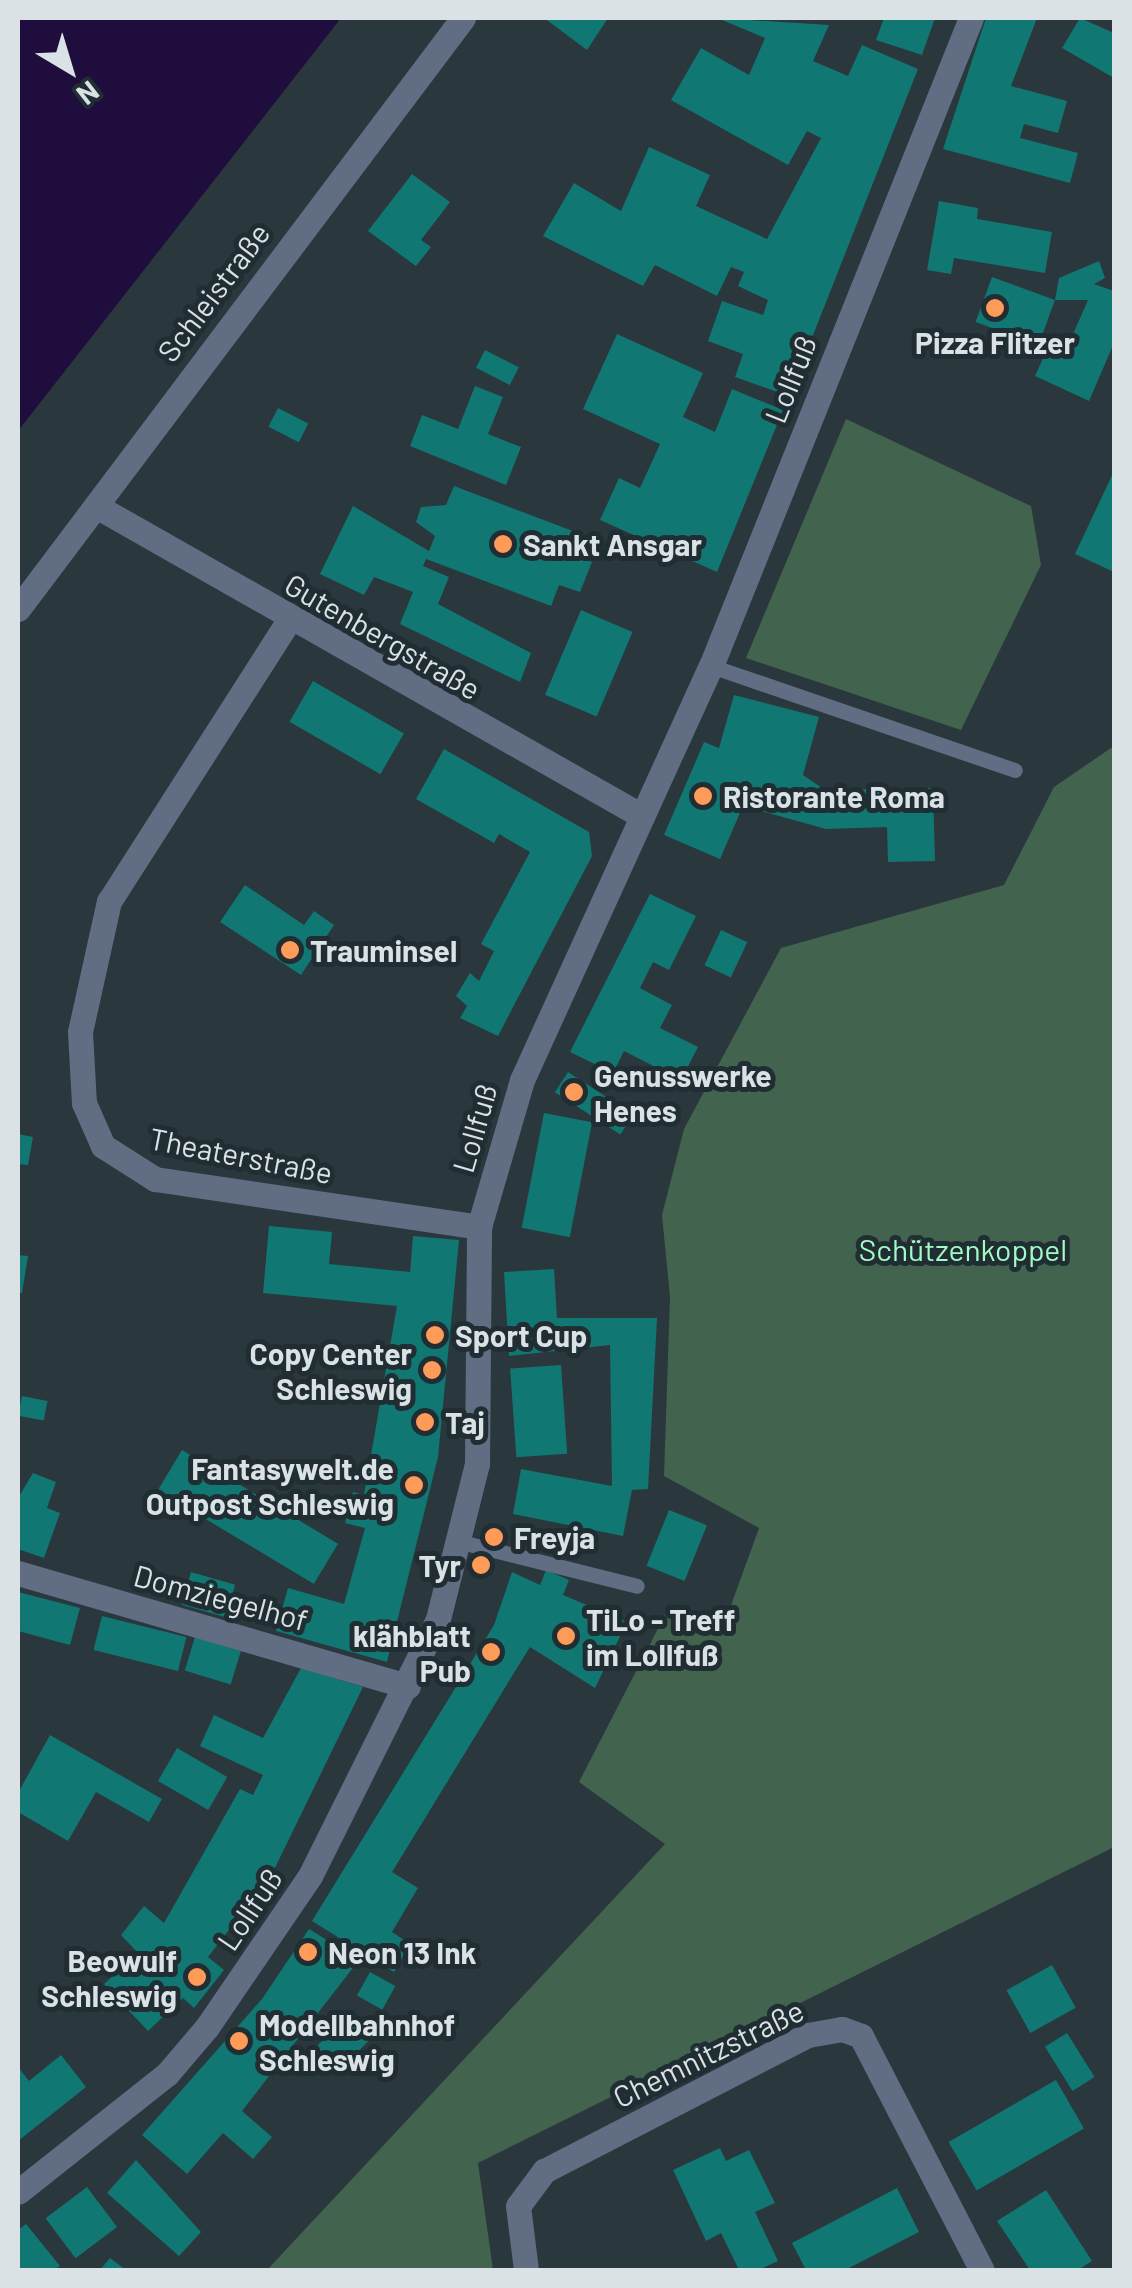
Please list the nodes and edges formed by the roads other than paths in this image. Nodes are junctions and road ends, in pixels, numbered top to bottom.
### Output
1 (463, 18) edge
2 (970, 18) edge
3 (96, 506) junction
4 (18, 608) edge
5 (289, 620) junction
6 (710, 666) junction
7 (1015, 770) dead end
8 (642, 816) junction
9 (479, 1227) junction
10 (461, 1542) junction
11 (18, 1573) edge
12 (636, 1586) dead end
13 (408, 1686) junction
14 (18, 2192) edge
15 (522, 2265) edge
16 (982, 2270) edge

1 - 3 street, Schleistraße
2 - 6 street, Lollfuß
3 - 4 street, Schleistraße
3 - 5 street, Gutenbergstraße
5 - 8 street, Gutenbergstraße
5 - 9 street, Theaterstraße
6 - 7 lane
6 - 8 street, Lollfuß
8 - 9 street, Lollfuß
9 - 10 street, Lollfuß
10 - 12 lane
10 - 13 street, Lollfuß
11 - 13 street, Domziegelhof
13 - 14 street, Lollfuß
15 - 16 street, Chemnitzstraße

